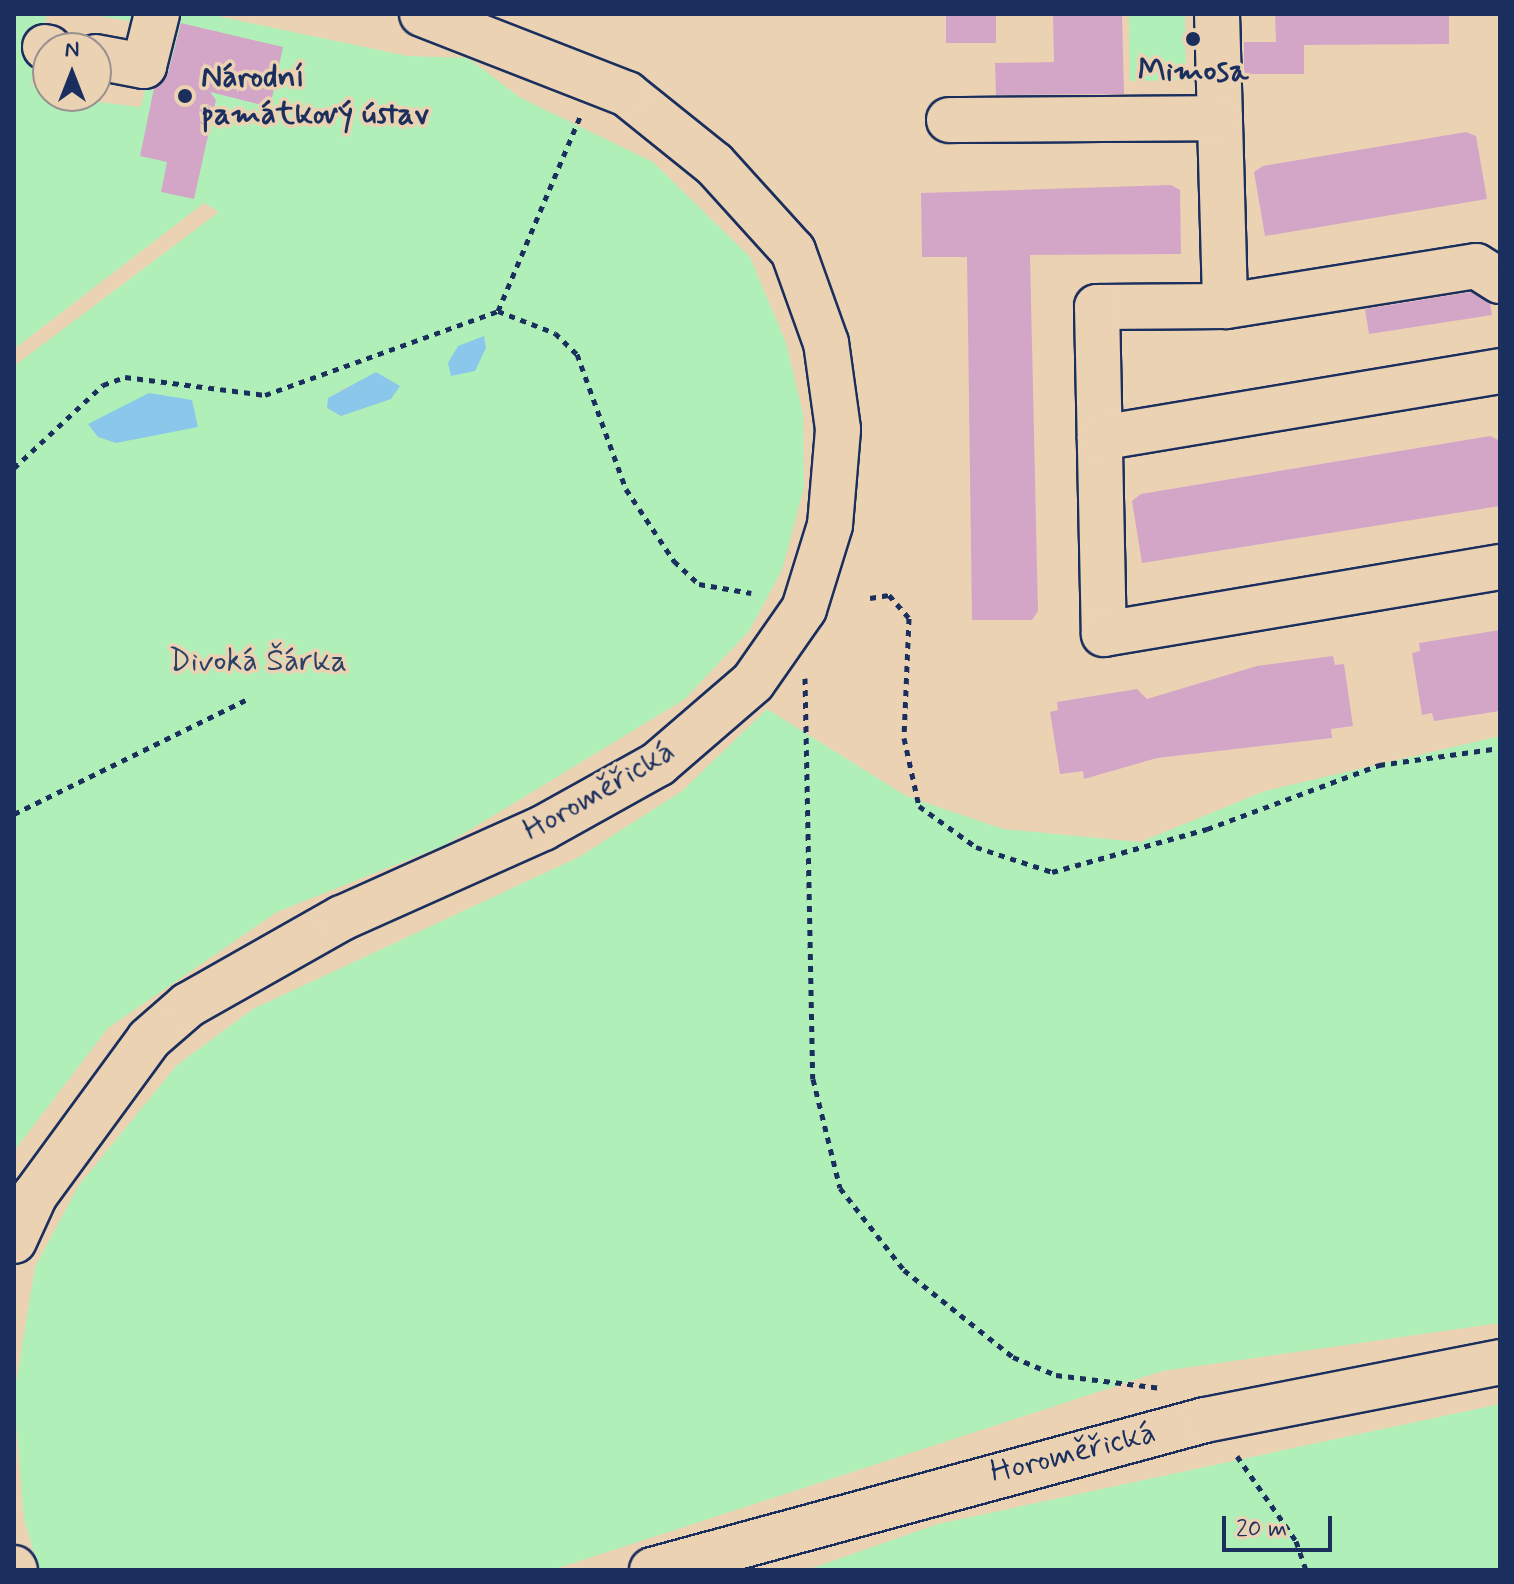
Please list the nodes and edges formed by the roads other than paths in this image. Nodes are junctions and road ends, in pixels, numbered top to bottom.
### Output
1 (157, 14) edge
2 (422, 14) edge
3 (1217, 14) edge
4 (112, 60) edge
5 (1220, 118) junction
6 (949, 120) dead end
7 (1500, 281) edge
8 (1225, 306) junction
9 (1500, 371) edge
10 (1100, 438) junction
11 (1500, 567) edge
12 (14, 1241) edge
13 (1500, 1362) edge
14 (652, 1570) edge

1 - 4 main road
2 - 12 main road, Horoměřická
3 - 5 main road
5 - 6 main road
5 - 8 main road
7 - 8 main road
8 - 10 main road
9 - 10 main road
10 - 11 main road
13 - 14 main road, Horoměřická

